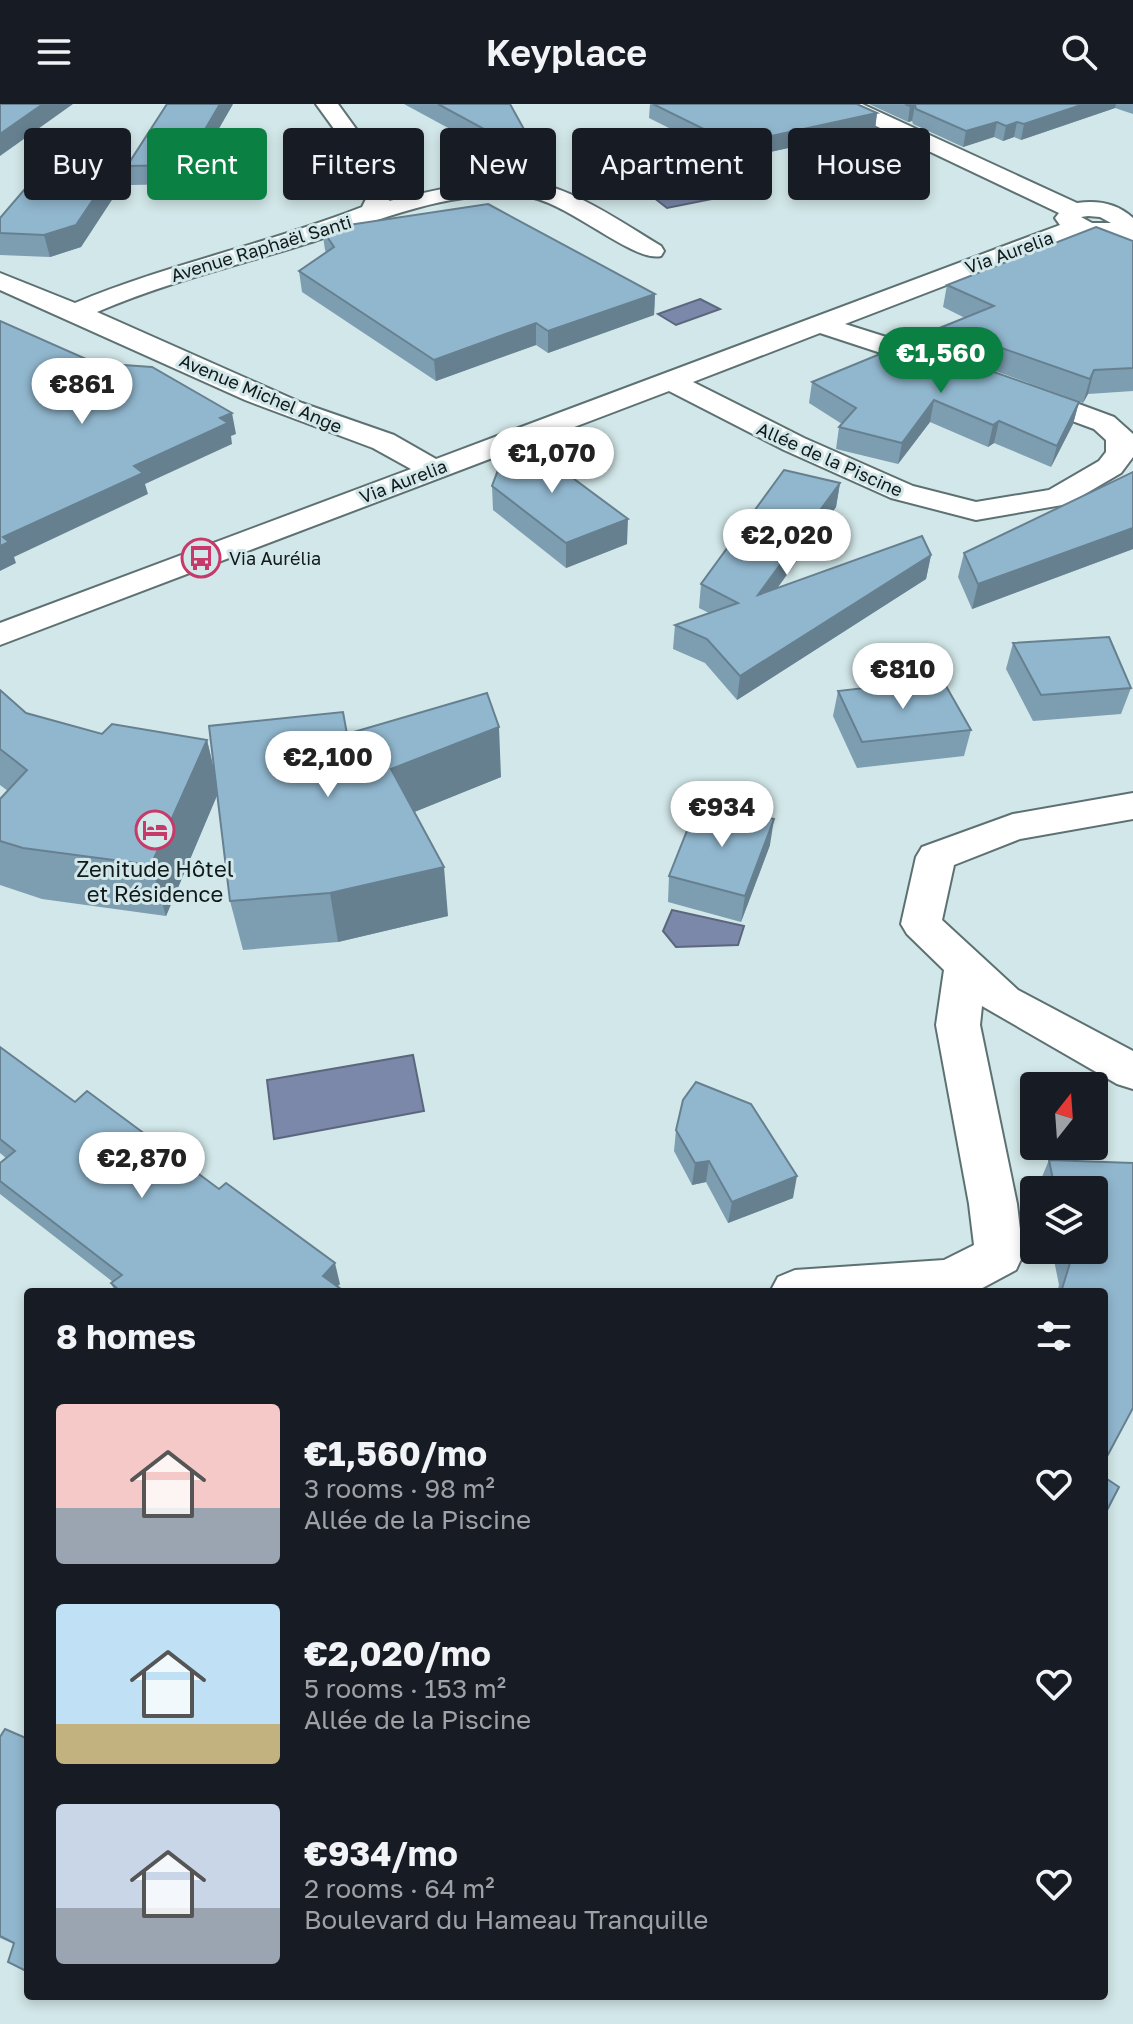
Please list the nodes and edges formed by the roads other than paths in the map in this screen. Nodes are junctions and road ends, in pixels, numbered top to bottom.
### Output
1 (327, 104) edge
2 (845, 104) edge
3 (372, 212) junction
4 (1075, 219) junction
5 (1125, 222) edge
6 (652, 251) dead end
7 (0, 281) edge
8 (78, 311) junction
9 (817, 324) junction
10 (669, 380) junction
11 (431, 470) junction
12 (0, 635) edge
13 (1133, 806) edge
14 (965, 966) junction
15 (1133, 1072) edge
16 (851, 1288) edge

1 - 3 street, Avenue Raphaël Santi
2 - 4 street
3 - 6 street
3 - 8 street, Avenue Raphaël Santi
4 - 5 street
4 - 9 street, Via Aurelia
7 - 8 street, Avenue Michel Ange
8 - 11 street, Avenue Michel Ange
9 - 10 street, Via Aurelia
9 - 10 street, Allée de la Piscine
10 - 11 street, Via Aurelia
11 - 12 street, Via Aurelia
13 - 14 street
14 - 15 street
14 - 16 street

